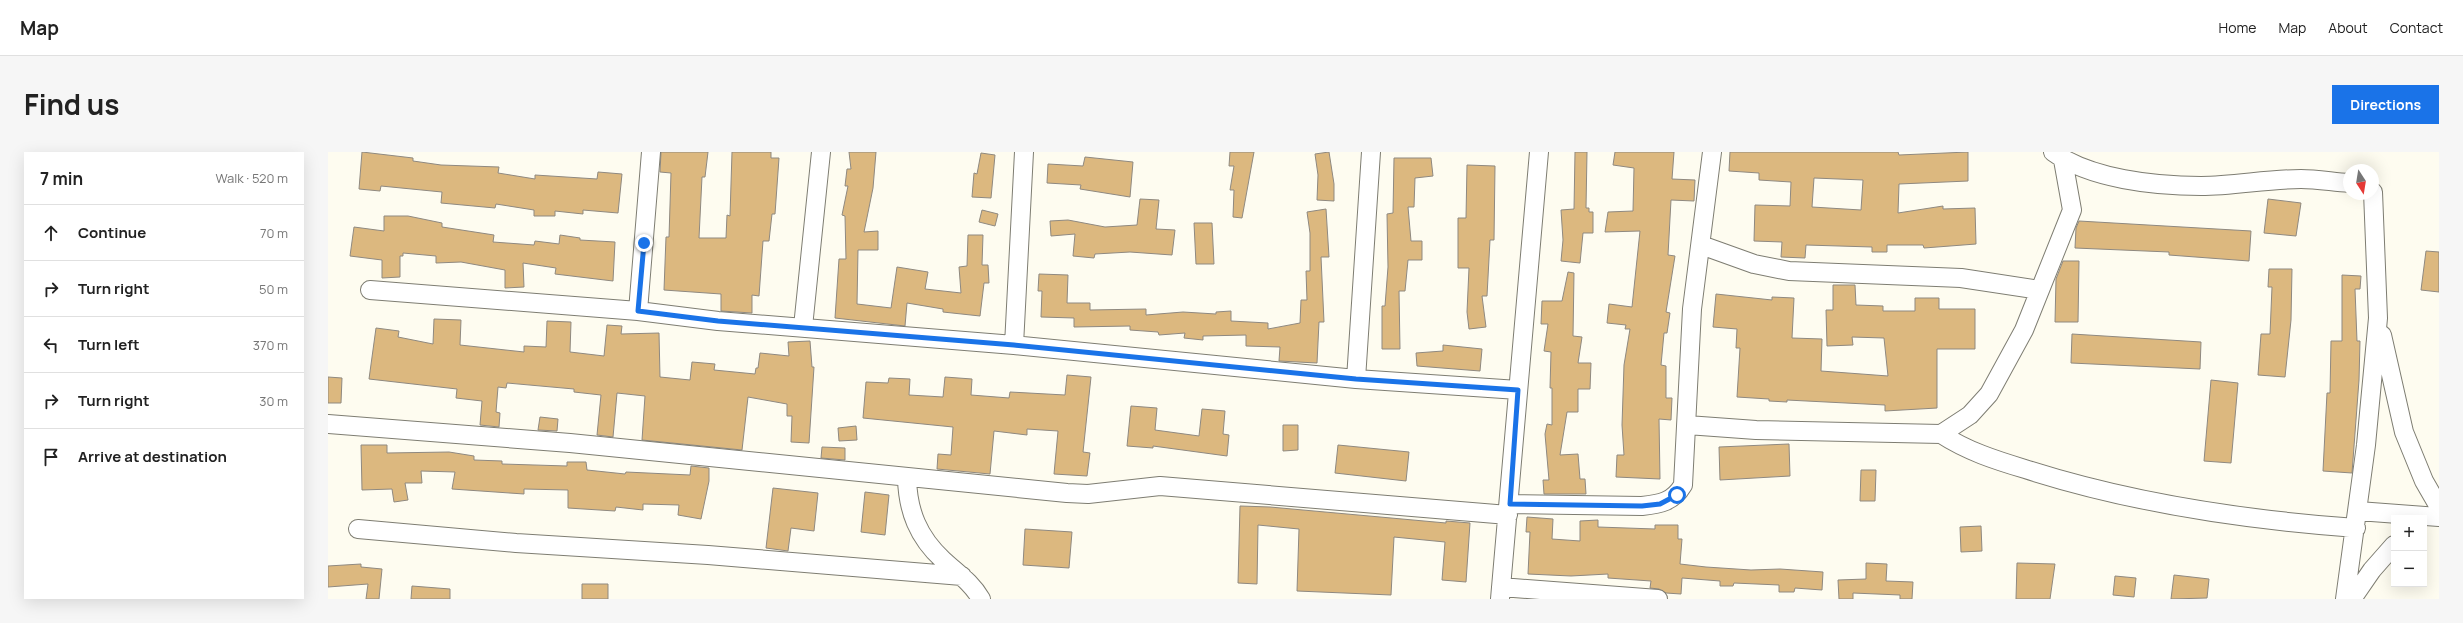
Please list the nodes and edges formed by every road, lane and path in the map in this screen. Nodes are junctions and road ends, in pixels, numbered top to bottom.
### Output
1 (651, 152) edge
2 (821, 152) edge
3 (1024, 152) edge
4 (1371, 152) edge
5 (1539, 152) edge
6 (1712, 152) edge
7 (2058, 156) edge
8 (2343, 182) edge
9 (2374, 200) edge
10 (1701, 245) junction
11 (370, 290) dead end
12 (2039, 290) junction
13 (638, 311) junction
14 (2378, 318) junction
15 (803, 327) junction
16 (1014, 345) junction
17 (1356, 379) junction
18 (1518, 390) junction
19 (328, 424) edge
20 (1687, 424) junction
21 (1941, 434) junction
22 (907, 478) junction
23 (1509, 510) junction
24 (2434, 515) edge
25 (2357, 519) junction
26 (358, 529) dead end
27 (2391, 548) edge
28 (962, 576) junction
29 (1501, 593) edge
30 (981, 599) edge
31 (1658, 599) edge
32 (2345, 599) edge
33 (2352, 599) edge

1 - 13 street
2 - 15 street
3 - 16 street
4 - 17 street
5 - 18 street
6 - 10 street
7 - 8 street
7 - 12 street
9 - 14 street
10 - 12 street
10 - 20 street
11 - 13 street
12 - 21 street
13 - 15 street
14 - 24 street
14 - 25 street
15 - 16 street
16 - 17 street
17 - 18 street
18 - 23 street
19 - 22 street
20 - 21 street
20 - 23 street
21 - 25 street
22 - 23 street
22 - 28 street
23 - 29 street
24 - 25 street
25 - 32 street
26 - 28 street
27 - 33 street
28 - 30 street
29 - 31 street

